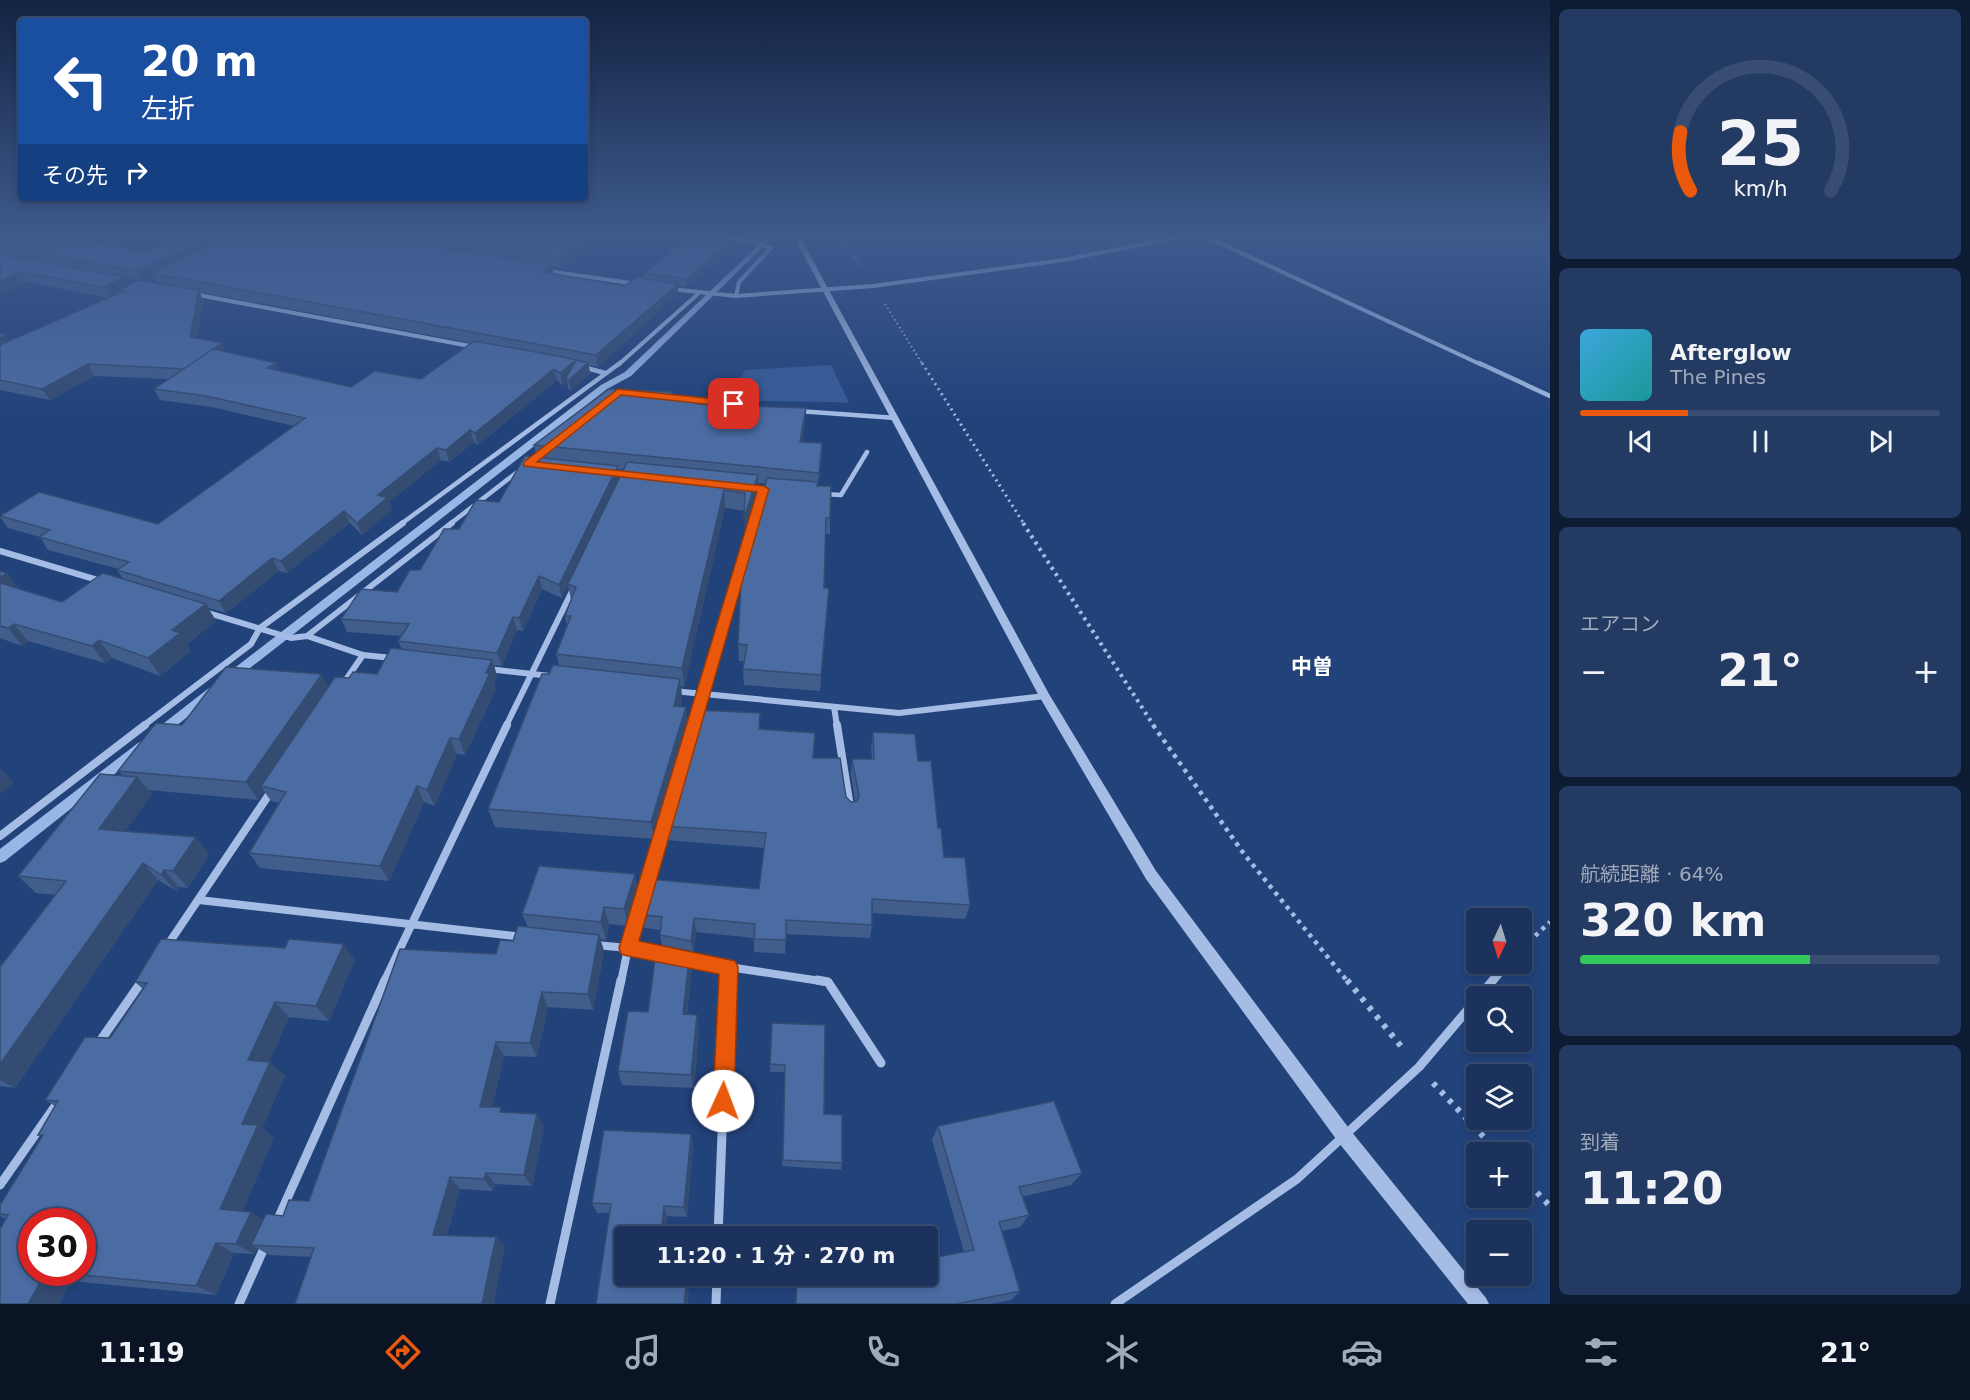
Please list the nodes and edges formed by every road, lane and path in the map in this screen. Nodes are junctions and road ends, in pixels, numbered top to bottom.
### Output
1 (216, 298) edge
2 (694, 298) edge
3 (830, 298) edge
4 (1339, 298) edge
5 (882, 301) dead end
6 (479, 348) edge
7 (572, 365) edge
8 (605, 373) junction
9 (1550, 396) edge
10 (664, 397) edge
11 (757, 406) edge
12 (791, 410) edge
13 (896, 418) junction
14 (867, 452) dead end
15 (528, 464) edge
16 (752, 488) edge
17 (764, 489) junction
18 (775, 490) edge
19 (819, 493) edge
20 (0, 551) edge
21 (577, 580) edge
22 (113, 585) edge
23 (192, 608) edge
24 (260, 628) junction
25 (307, 636) junction
26 (363, 655) junction
27 (397, 659) edge
28 (476, 668) edge
29 (533, 674) junction
30 (555, 677) edge
31 (667, 690) edge
32 (337, 694) edge
33 (701, 694) junction
34 (1045, 696) junction
35 (834, 707) junction
36 (278, 782) edge
37 (851, 811) edge
38 (0, 836) edge
39 (644, 893) edge
40 (199, 900) junction
41 (641, 904) edge
42 (1550, 922) edge
43 (410, 925) junction
44 (536, 938) edge
45 (1532, 939) edge
46 (582, 943) edge
47 (628, 948) junction
48 (158, 959) edge
49 (729, 967) junction
50 (151, 969) edge
51 (1499, 974) edge
52 (1488, 986) edge
53 (1466, 1012) edge
54 (96, 1047) edge
55 (881, 1063) dead end
56 (1419, 1067) junction
57 (62, 1096) edge
58 (1345, 1137) junction
59 (1489, 1142) edge
60 (0, 1185) edge
61 (1532, 1187) edge
62 (1550, 1206) edge
63 (718, 1226) edge
64 (273, 1228) edge
65 (268, 1239) edge
66 (717, 1286) edge
67 (239, 1304) edge
68 (550, 1304) edge
69 (716, 1304) edge
70 (1115, 1304) edge
71 (1480, 1304) edge

1 - 6 street
2 - 8 street
3 - 13 street
4 - 9 street
5 - 56 path
7 - 8 street
8 - 24 street
10 - 11 street
12 - 13 street
13 - 34 street
14 - 19 street
15 - 25 street
16 - 17 street
17 - 18 street
17 - 33 street
20 - 22 street
21 - 29 street
23 - 24 street
24 - 25 street
24 - 38 street
25 - 26 street
26 - 27 street
26 - 32 street
28 - 29 street
29 - 30 street
29 - 43 street
31 - 33 street
33 - 35 street
33 - 39 street
34 - 35 street
34 - 58 street
35 - 37 street
36 - 40 street
40 - 43 street
40 - 48 street
41 - 47 street
42 - 45 path
43 - 44 street
43 - 64 street
46 - 47 street
47 - 49 street
47 - 68 street
49 - 55 street
49 - 63 street
50 - 54 street
51 - 52 street
53 - 56 street
56 - 58 street
56 - 59 path
57 - 60 street
58 - 70 street
58 - 71 street
61 - 62 path
65 - 67 street
66 - 69 street

